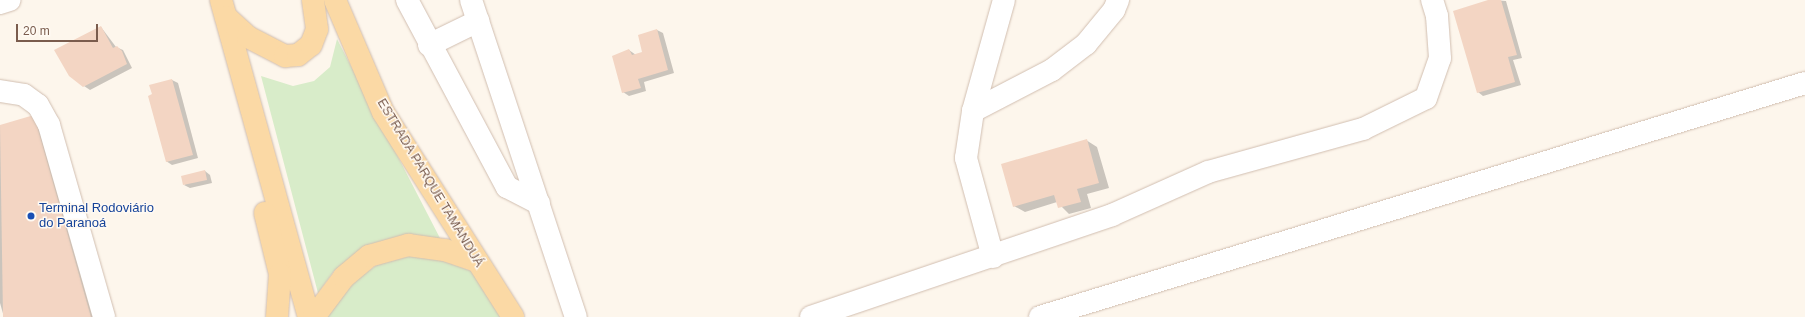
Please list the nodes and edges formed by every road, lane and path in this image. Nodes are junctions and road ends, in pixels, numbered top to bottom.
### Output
1 (10, 0) edge
2 (313, 0) edge
3 (335, 0) edge
4 (407, 0) edge
5 (471, 0) edge
6 (1004, 0) edge
7 (1118, 0) edge
8 (1432, 0) edge
9 (0, 3) edge
10 (226, 16) edge
11 (478, 21) junction
12 (429, 44) junction
13 (1805, 83) edge
14 (0, 91) edge
15 (973, 111) junction
16 (539, 203) junction
17 (993, 257) junction
18 (477, 261) junction
19 (104, 317) edge
20 (276, 317) edge
21 (309, 317) edge
22 (314, 317) edge
23 (513, 317) edge
24 (576, 317) edge
25 (811, 317) edge
26 (1040, 317) edge

1 - 9 street
2 - 10 main road
3 - 18 main road, ESTRADA PARQUE TAMANDUÁ
4 - 12 street
5 - 11 street
6 - 15 street
7 - 15 street
8 - 17 street
10 - 20 main road
10 - 21 main road
11 - 12 street
11 - 16 street
12 - 16 street
13 - 26 street
14 - 19 street
15 - 17 street
16 - 24 street
17 - 25 street
18 - 22 main road
18 - 23 main road, ESTRADA PARQUE TAMANDUÁ

